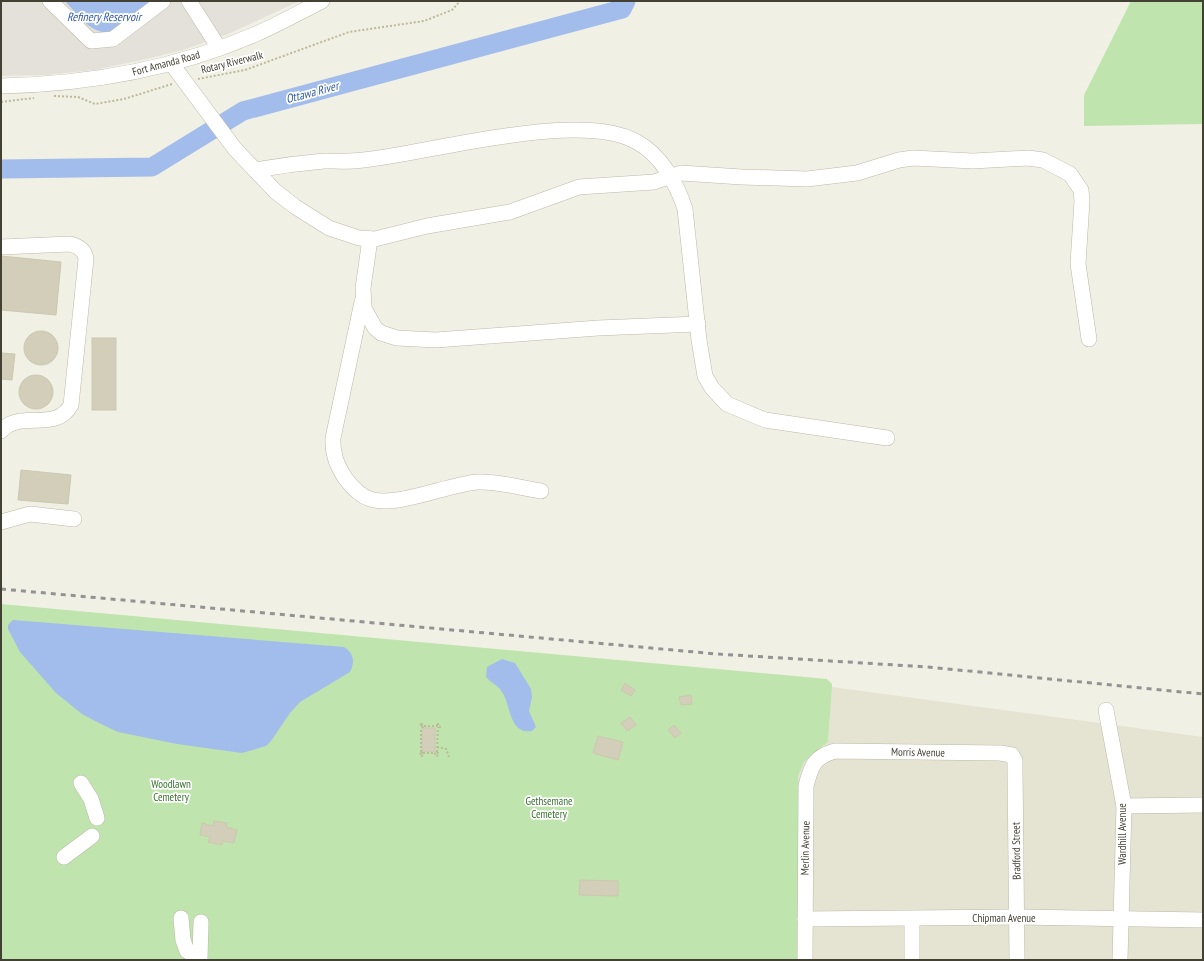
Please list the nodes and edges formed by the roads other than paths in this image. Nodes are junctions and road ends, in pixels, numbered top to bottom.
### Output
1 (50, 1) edge
2 (162, 1) edge
3 (189, 1) edge
4 (322, 1) edge
5 (219, 48) junction
6 (171, 63) junction
7 (1, 86) edge
8 (255, 170) junction
9 (670, 177) junction
10 (370, 239) junction
11 (1, 247) edge
12 (363, 299) junction
13 (698, 324) junction
14 (1089, 339) dead end
15 (1, 431) edge
16 (887, 438) dead end
17 (541, 491) dead end
18 (74, 519) dead end
19 (1, 522) edge
20 (1106, 710) dead end
21 (835, 750) joint
22 (1000, 753) joint
23 (81, 783) dead end
24 (1124, 806) junction
25 (1203, 806) edge
26 (97, 818) dead end
27 (92, 836) dead end
28 (64, 857) dead end
29 (1017, 917) junction
30 (181, 918) dead end
31 (805, 919) junction
32 (912, 919) junction
33 (1120, 919) junction
34 (1203, 920) edge
35 (202, 922) dead end
36 (805, 960) edge
37 (912, 960) edge
38 (1017, 960) edge
39 (1120, 960) edge

1 - 2 street
3 - 5 street
4 - 5 street, Fort Amanda Road
5 - 6 street, Fort Amanda Road
6 - 7 street, Fort Amanda Road
6 - 8 street
8 - 9 street
8 - 10 street
9 - 10 street
9 - 13 street
9 - 14 street
10 - 12 street
11 - 15 street
12 - 13 street
12 - 17 street
13 - 16 street
18 - 19 street
20 - 24 street, Wardhill Avenue
21 - 22 street, Morris Avenue
21 - 31 street, Merlin Avenue
22 - 29 street, Bradford Street
23 - 26 street
24 - 25 street
24 - 33 street, Wardhill Avenue
27 - 28 street
29 - 32 street, Chipman Avenue
29 - 33 street, Chipman Avenue
29 - 38 street, Bradford Street
30 - 35 street
31 - 32 street, Chipman Avenue
31 - 36 street, Merlin Avenue
32 - 37 street
33 - 34 street, Chipman Avenue
33 - 39 street, Wardhill Avenue

